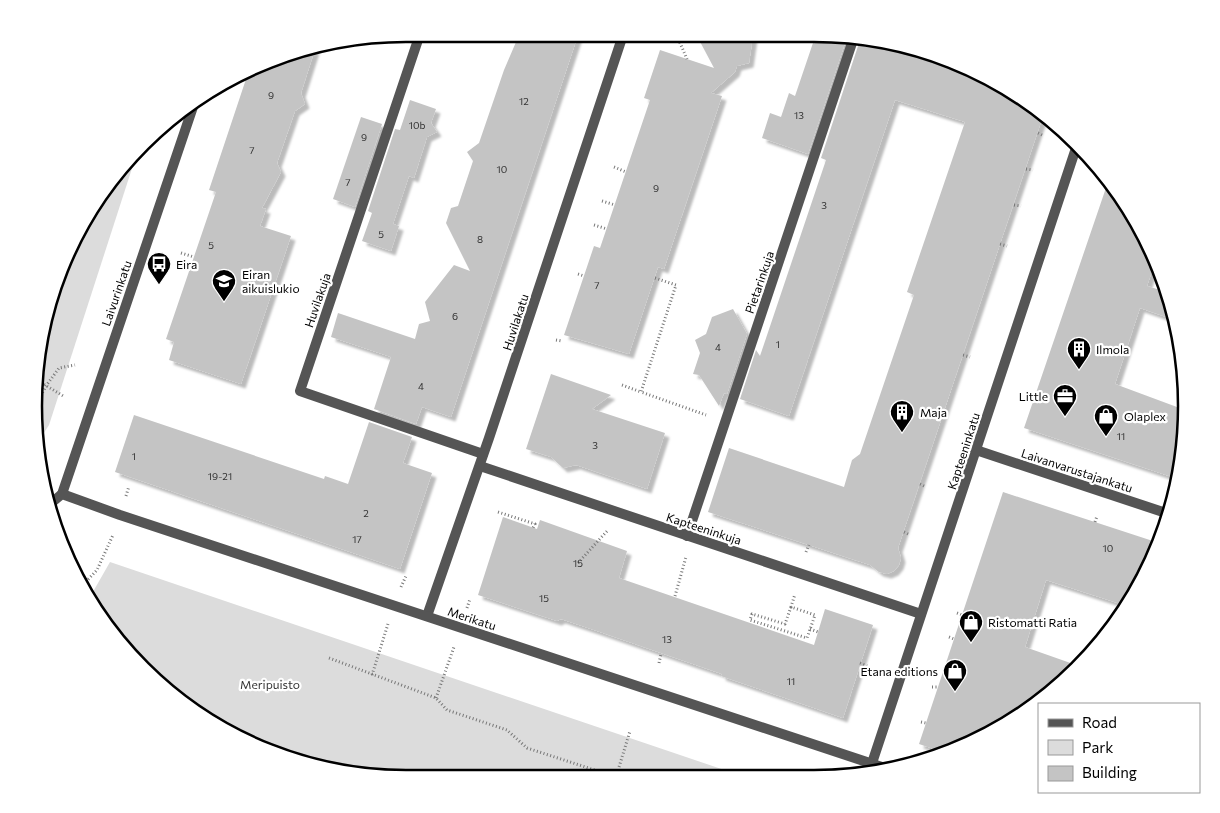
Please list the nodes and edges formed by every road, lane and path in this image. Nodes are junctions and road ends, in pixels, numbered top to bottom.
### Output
1 (417, 42) edge
2 (621, 42) edge
3 (680, 42) edge
4 (851, 45) edge
5 (687, 59) dead end
6 (189, 115) edge
7 (1038, 133) dead end
8 (1044, 136) dead end
9 (1074, 153) edge
10 (614, 167) dead end
11 (1026, 169) dead end
12 (1033, 170) dead end
13 (626, 172) dead end
14 (602, 202) dead end
15 (615, 205) dead end
16 (1014, 205) dead end
17 (1021, 206) dead end
18 (594, 225) dead end
19 (607, 229) dead end
20 (1000, 244) dead end
21 (1007, 246) dead end
22 (181, 253) dead end
23 (194, 258) dead end
24 (578, 274) dead end
25 (584, 276) dead end
26 (655, 278) dead end
27 (556, 340) dead end
28 (562, 341) dead end
29 (963, 355) dead end
30 (970, 357) dead end
31 (75, 365) dead end
32 (43, 384) edge
33 (622, 385) dead end
34 (46, 386) junction
35 (43, 392) edge
36 (641, 392) junction
37 (65, 398) dead end
38 (715, 418) dead end
39 (976, 450) junction
40 (483, 454) junction
41 (480, 466) junction
42 (920, 484) dead end
43 (926, 487) dead end
44 (62, 494) junction
45 (55, 500) edge
46 (498, 512) dead end
47 (1162, 512) edge
48 (1097, 516) dead end
49 (1095, 522) dead end
50 (614, 523) dead end
51 (533, 528) dead end
52 (904, 532) dead end
53 (910, 535) dead end
54 (687, 536) junction
55 (809, 545) dead end
56 (689, 548) dead end
57 (806, 552) dead end
58 (106, 554) dead end
59 (578, 563) dead end
60 (87, 581) edge
61 (796, 592) dead end
62 (675, 596) dead end
63 (791, 606) junction
64 (957, 613) dead end
65 (921, 614) junction
66 (962, 615) dead end
67 (427, 616) junction
68 (810, 629) junction
69 (818, 632) dead end
70 (949, 637) dead end
71 (954, 638) dead end
72 (381, 647) dead end
73 (661, 654) dead end
74 (329, 658) dead end
75 (659, 663) dead end
76 (860, 663) dead end
77 (867, 666) dead end
78 (447, 669) dead end
79 (372, 675) junction
80 (932, 687) dead end
81 (938, 687) dead end
82 (436, 698) junction
83 (921, 722) dead end
84 (926, 723) dead end
85 (630, 731) dead end
86 (872, 764) junction
87 (876, 765) edge
88 (595, 770) edge
89 (618, 770) edge

1 - 40 street, Huvilakuja
2 - 40 street, Huvilakatu
3 - 5 path
4 - 54 street, Pietarinkuja
6 - 44 street, Laivurinkatu
7 - 8 path
9 - 39 street, Kapteeninkatu
10 - 13 path
11 - 12 path
14 - 15 path
16 - 17 path
18 - 19 path
20 - 21 path
22 - 23 path
24 - 25 path
26 - 36 path
27 - 28 path
29 - 30 path
31 - 34 path
32 - 34 path
33 - 36 path
34 - 35 path
34 - 37 path
36 - 38 path
39 - 47 street, Laivanvarustajankatu
39 - 65 street, Kapteeninkatu
40 - 41 street, Huvilakatu
41 - 54 street, Kapteeninkuja
41 - 67 street, Huvilakatu
42 - 43 path
44 - 45 street
44 - 67 street, Merikatu
46 - 51 path
48 - 49 path
50 - 59 path
52 - 53 path
54 - 65 street, Kapteeninkuja
55 - 57 path
56 - 62 path
58 - 60 path
61 - 63 path
63 - 68 path
63 - 68 path
64 - 66 path
65 - 86 street, Kapteeninkatu
67 - 86 street, Merikatu
68 - 69 path
70 - 71 path
72 - 79 path
73 - 75 path
74 - 79 path
76 - 77 path
78 - 82 path
79 - 82 path
80 - 81 path
82 - 88 path
83 - 84 path
85 - 89 path
86 - 87 street, Merikatu

